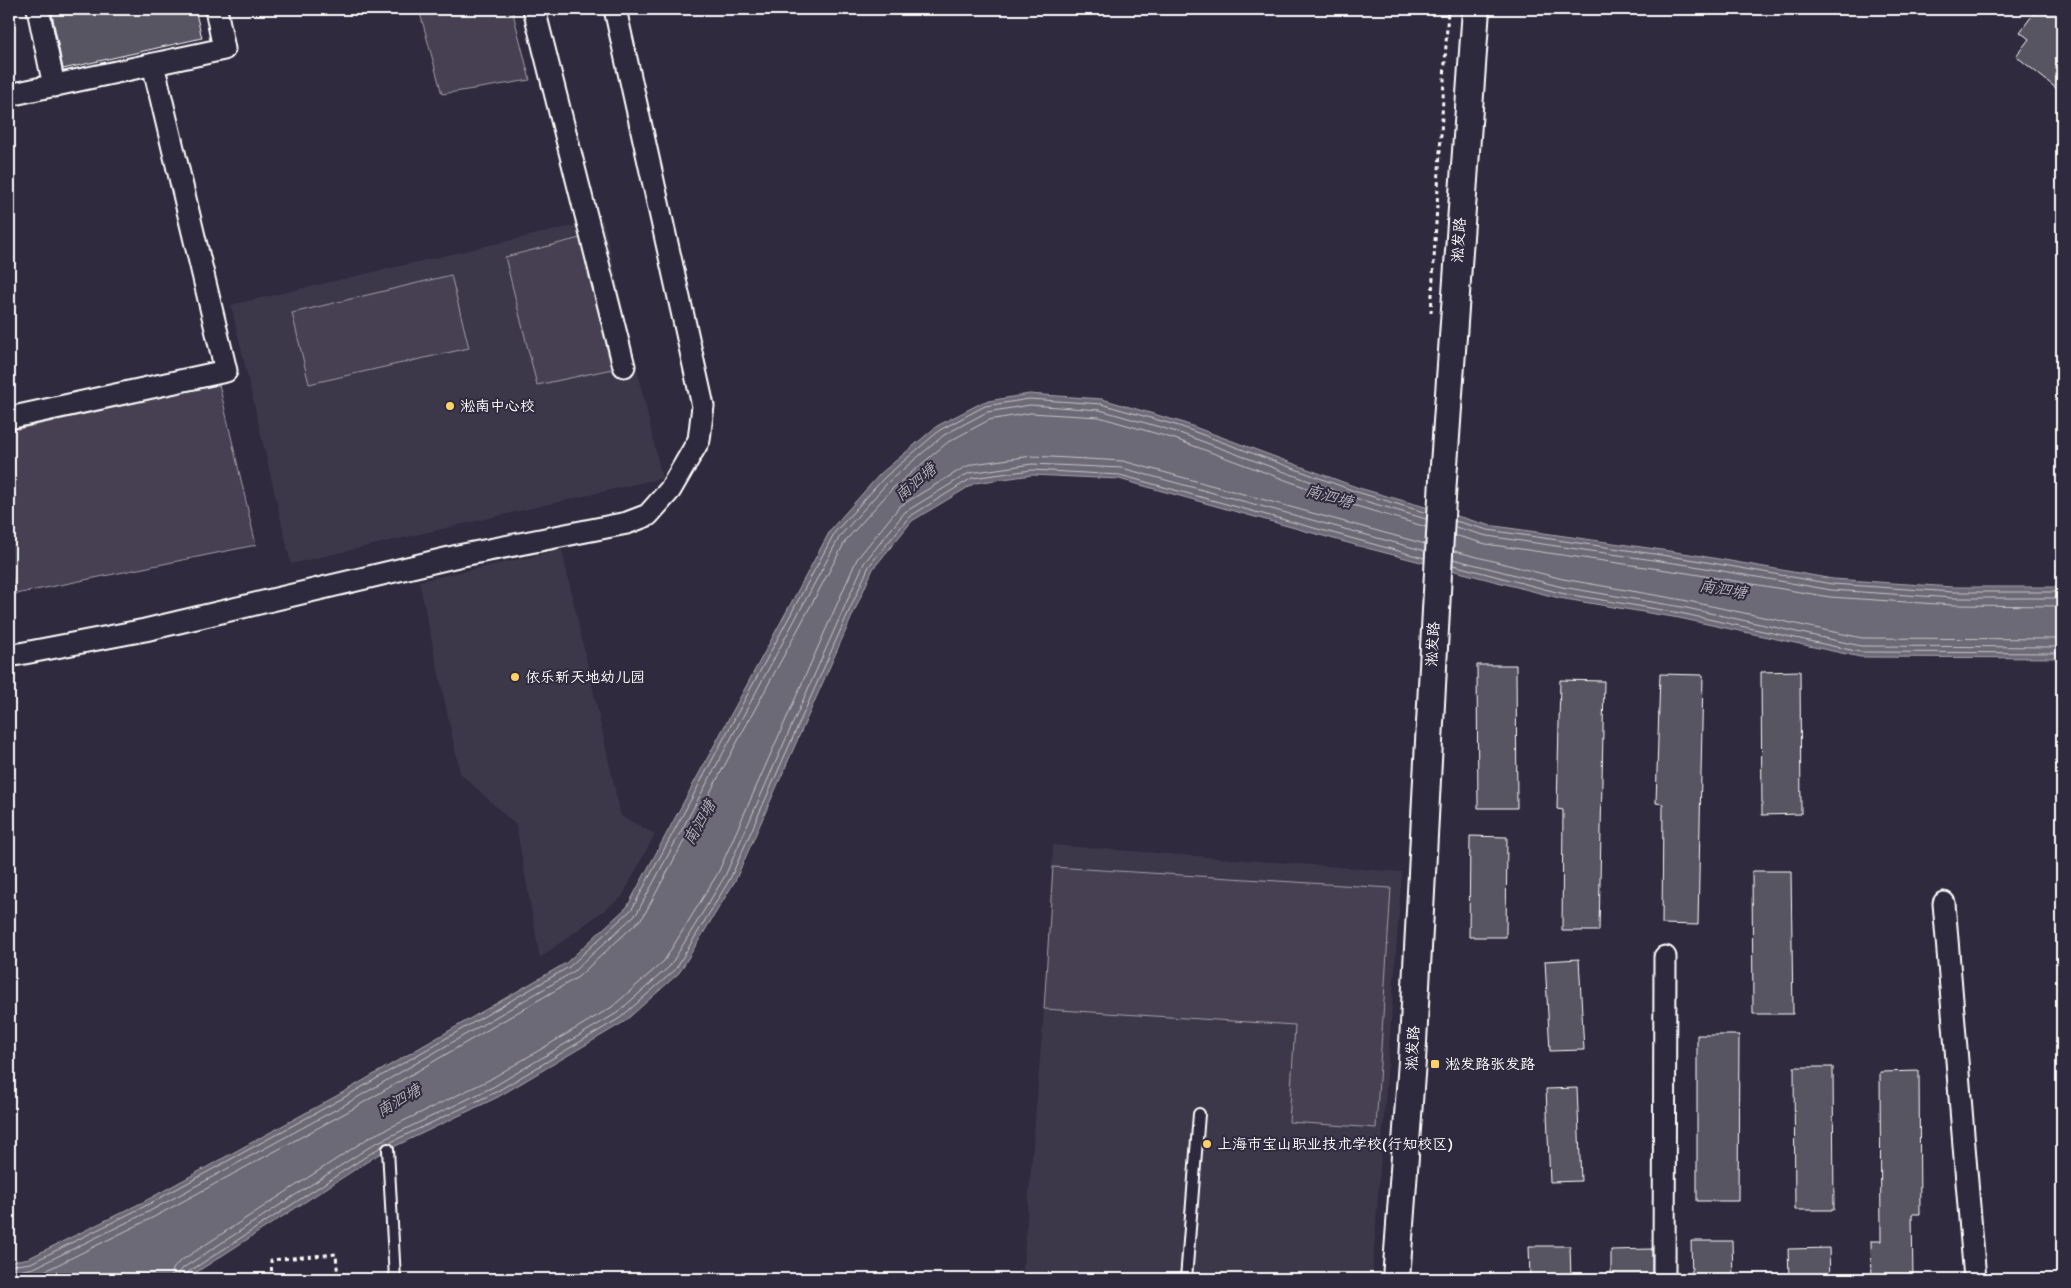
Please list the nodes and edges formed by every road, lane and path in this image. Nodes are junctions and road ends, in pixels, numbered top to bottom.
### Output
1 (38, 9) edge
2 (216, 9) edge
3 (534, 9) edge
4 (615, 9) edge
5 (1448, 9) edge
6 (1476, 9) edge
7 (154, 64) junction
8 (54, 86) junction
9 (9, 95) edge
10 (1430, 316) dead end
11 (624, 366) dead end
12 (9, 418) edge
13 (9, 656) edge
14 (1944, 903) dead end
15 (1665, 957) dead end
16 (1199, 1114) dead end
17 (388, 1149) dead end
18 (272, 1279) edge
19 (338, 1279) edge
20 (395, 1279) edge
21 (1186, 1279) edge
22 (1396, 1279) edge
23 (1664, 1279) edge
24 (1975, 1279) edge

1 - 8 street
2 - 7 street
3 - 11 street
4 - 13 street
5 - 10 path
6 - 22 street, 淞发路
7 - 8 street
7 - 12 street
8 - 9 street
14 - 24 street
15 - 23 street
16 - 21 lane
17 - 20 lane
18 - 19 path

